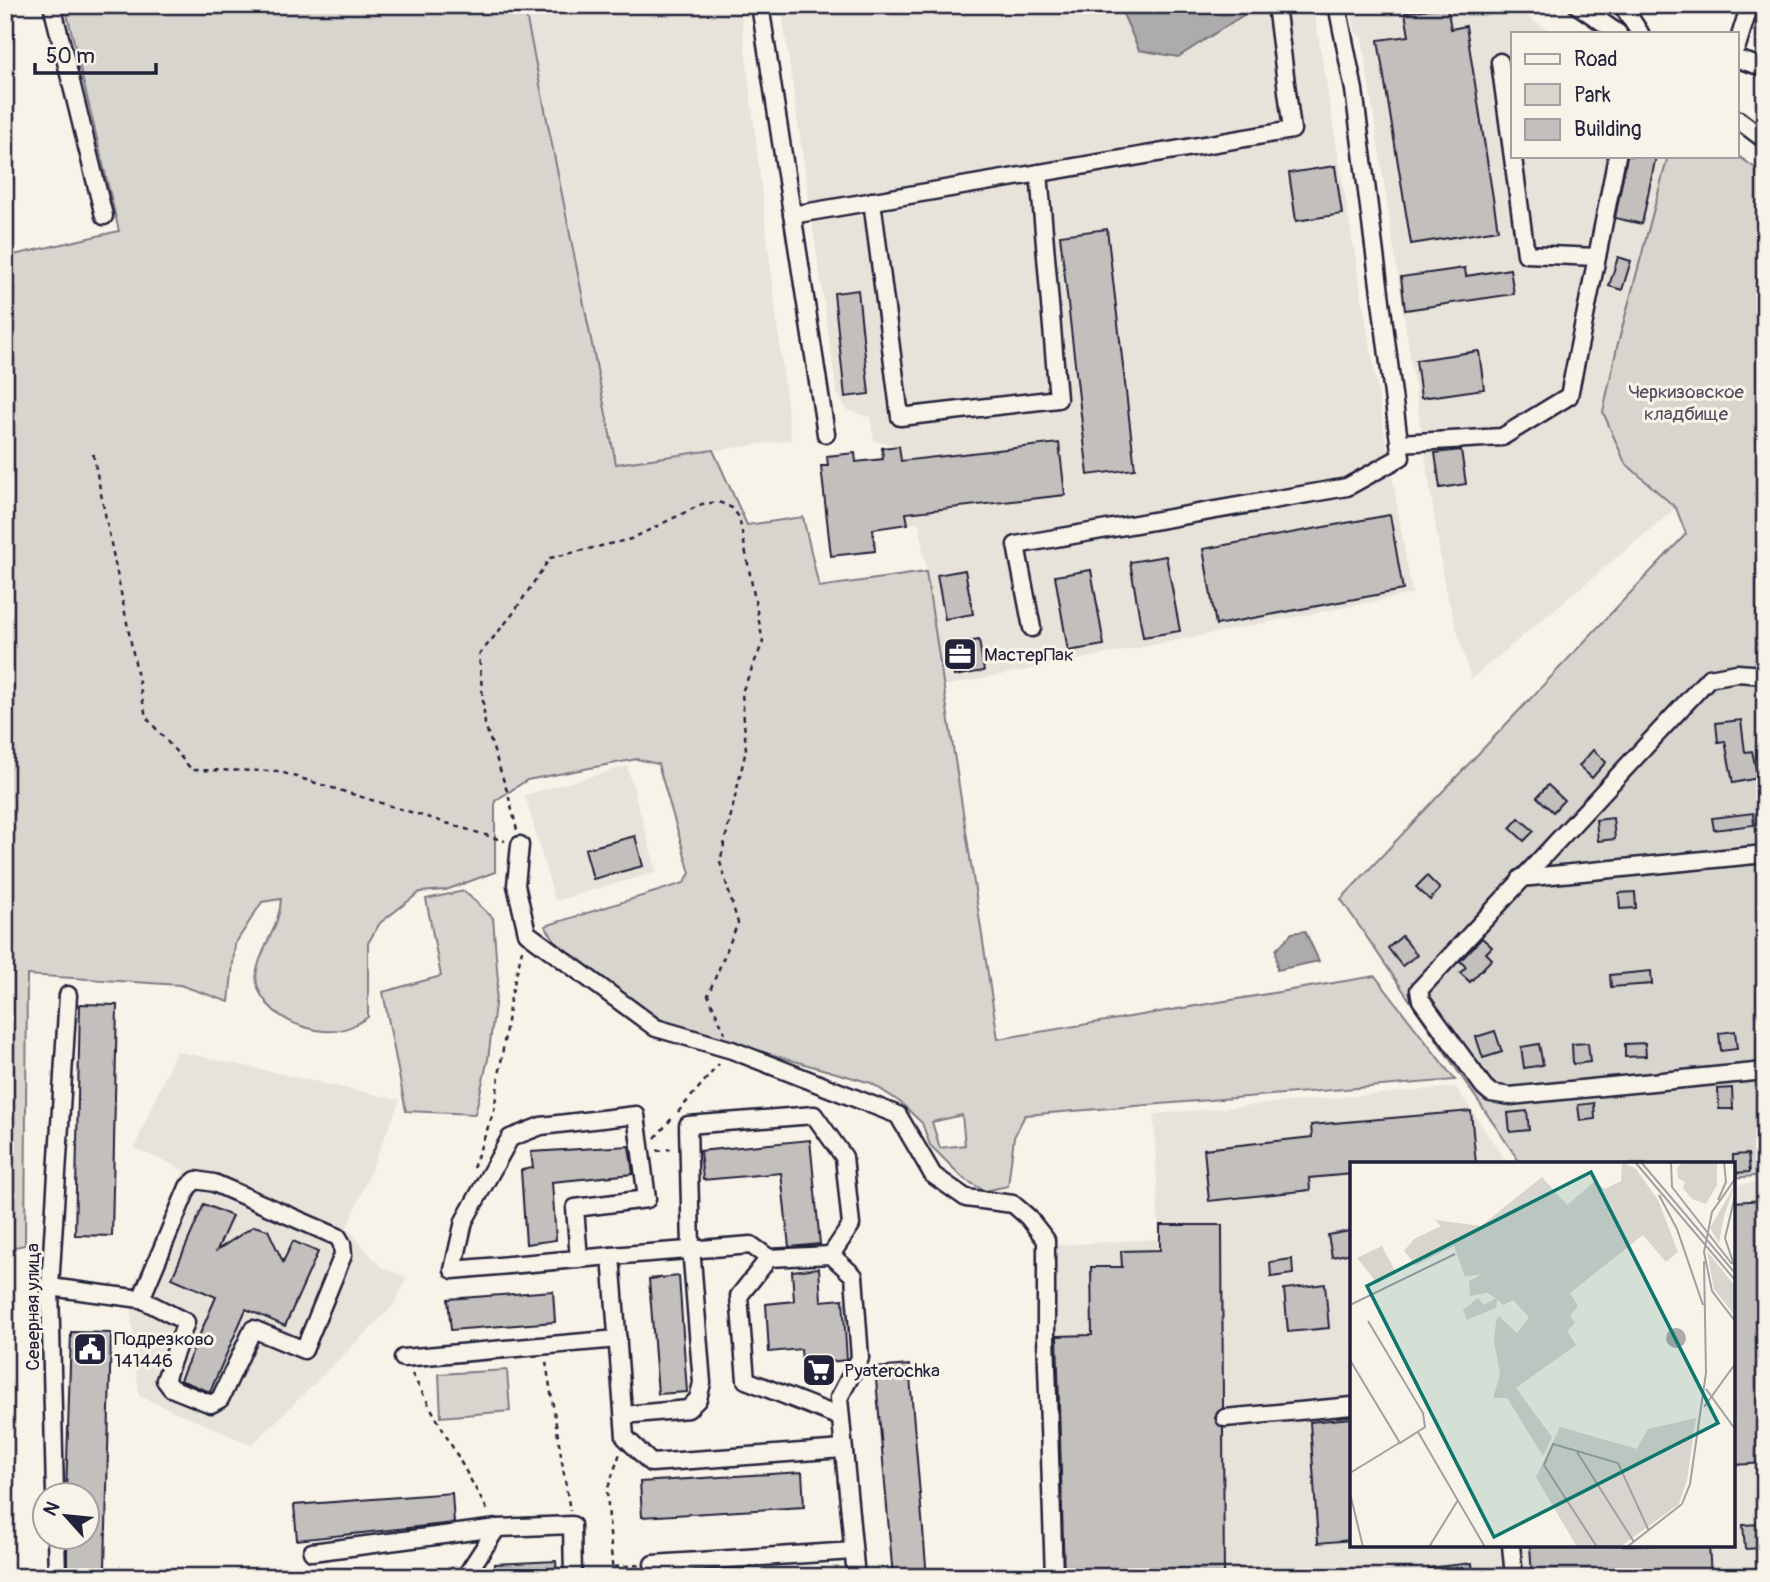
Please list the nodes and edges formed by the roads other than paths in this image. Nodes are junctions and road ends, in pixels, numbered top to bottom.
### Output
1 (52, 5) edge
2 (760, 5) edge
3 (1276, 5) edge
4 (1337, 5) edge
5 (1577, 5) edge
6 (1622, 5) edge
7 (1746, 14) dead end
8 (1617, 32) edge
9 (1639, 32) edge
10 (1738, 42) edge
11 (1738, 59) edge
12 (1500, 62) dead end
13 (1765, 68) edge
14 (1738, 120) edge
15 (1765, 140) edge
16 (1511, 143) edge
17 (1513, 158) edge
18 (1617, 158) edge
19 (1039, 173) junction
20 (872, 201) junction
21 (792, 215) junction
22 (104, 216) dead end
23 (1597, 257) junction
24 (826, 434) dead end
25 (1399, 443) junction
26 (1032, 628) dead end
27 (1765, 675) edge
28 (520, 845) road end
29 (1765, 854) edge
30 (1521, 878) junction
31 (68, 995) dead end
32 (1765, 1071) edge
33 (691, 1247) junction
34 (831, 1255) junction
35 (611, 1256) junction
36 (769, 1258) junction
37 (579, 1259) junction
38 (50, 1287) junction
39 (141, 1299) junction
40 (618, 1339) junction
41 (403, 1358) road end
42 (1350, 1406) edge
43 (624, 1415) junction
44 (841, 1417) junction
45 (1225, 1418) dead end
46 (843, 1449) junction
47 (55, 1480) edge
48 (497, 1528) junction
49 (1511, 1547) edge
50 (56, 1550) edge
51 (853, 1551) junction
52 (312, 1552) dead end
53 (653, 1564) road end
54 (57, 1577) edge
55 (465, 1577) edge
56 (573, 1577) edge
57 (856, 1577) edge
58 (1054, 1577) edge
59 (1514, 1577) edge

1 - 22 street
2 - 21 street
3 - 19 street
4 - 25 street
5 - 8 street
6 - 9 street
7 - 10 street
11 - 13 street
12 - 16 street
14 - 15 street
17 - 23 street
18 - 23 street
19 - 20 street
19 - 20 street
20 - 21 street
21 - 24 street
23 - 25 street
25 - 26 street
27 - 30 street
28 - 58 street
29 - 30 street
30 - 32 street
31 - 38 street, Северная улица
33 - 34 street
33 - 35 street
33 - 36 street
33 - 43 street
34 - 36 street
34 - 44 street
35 - 37 street
35 - 40 street
36 - 44 street
37 - 37 street
38 - 39 street
38 - 47 street, Северная улица
39 - 39 street
40 - 41 street
40 - 43 street
42 - 45 street
43 - 46 street
44 - 46 street
46 - 51 street
48 - 52 street
48 - 55 street
48 - 56 street
49 - 59 street
50 - 54 street
51 - 53 street
51 - 57 street

